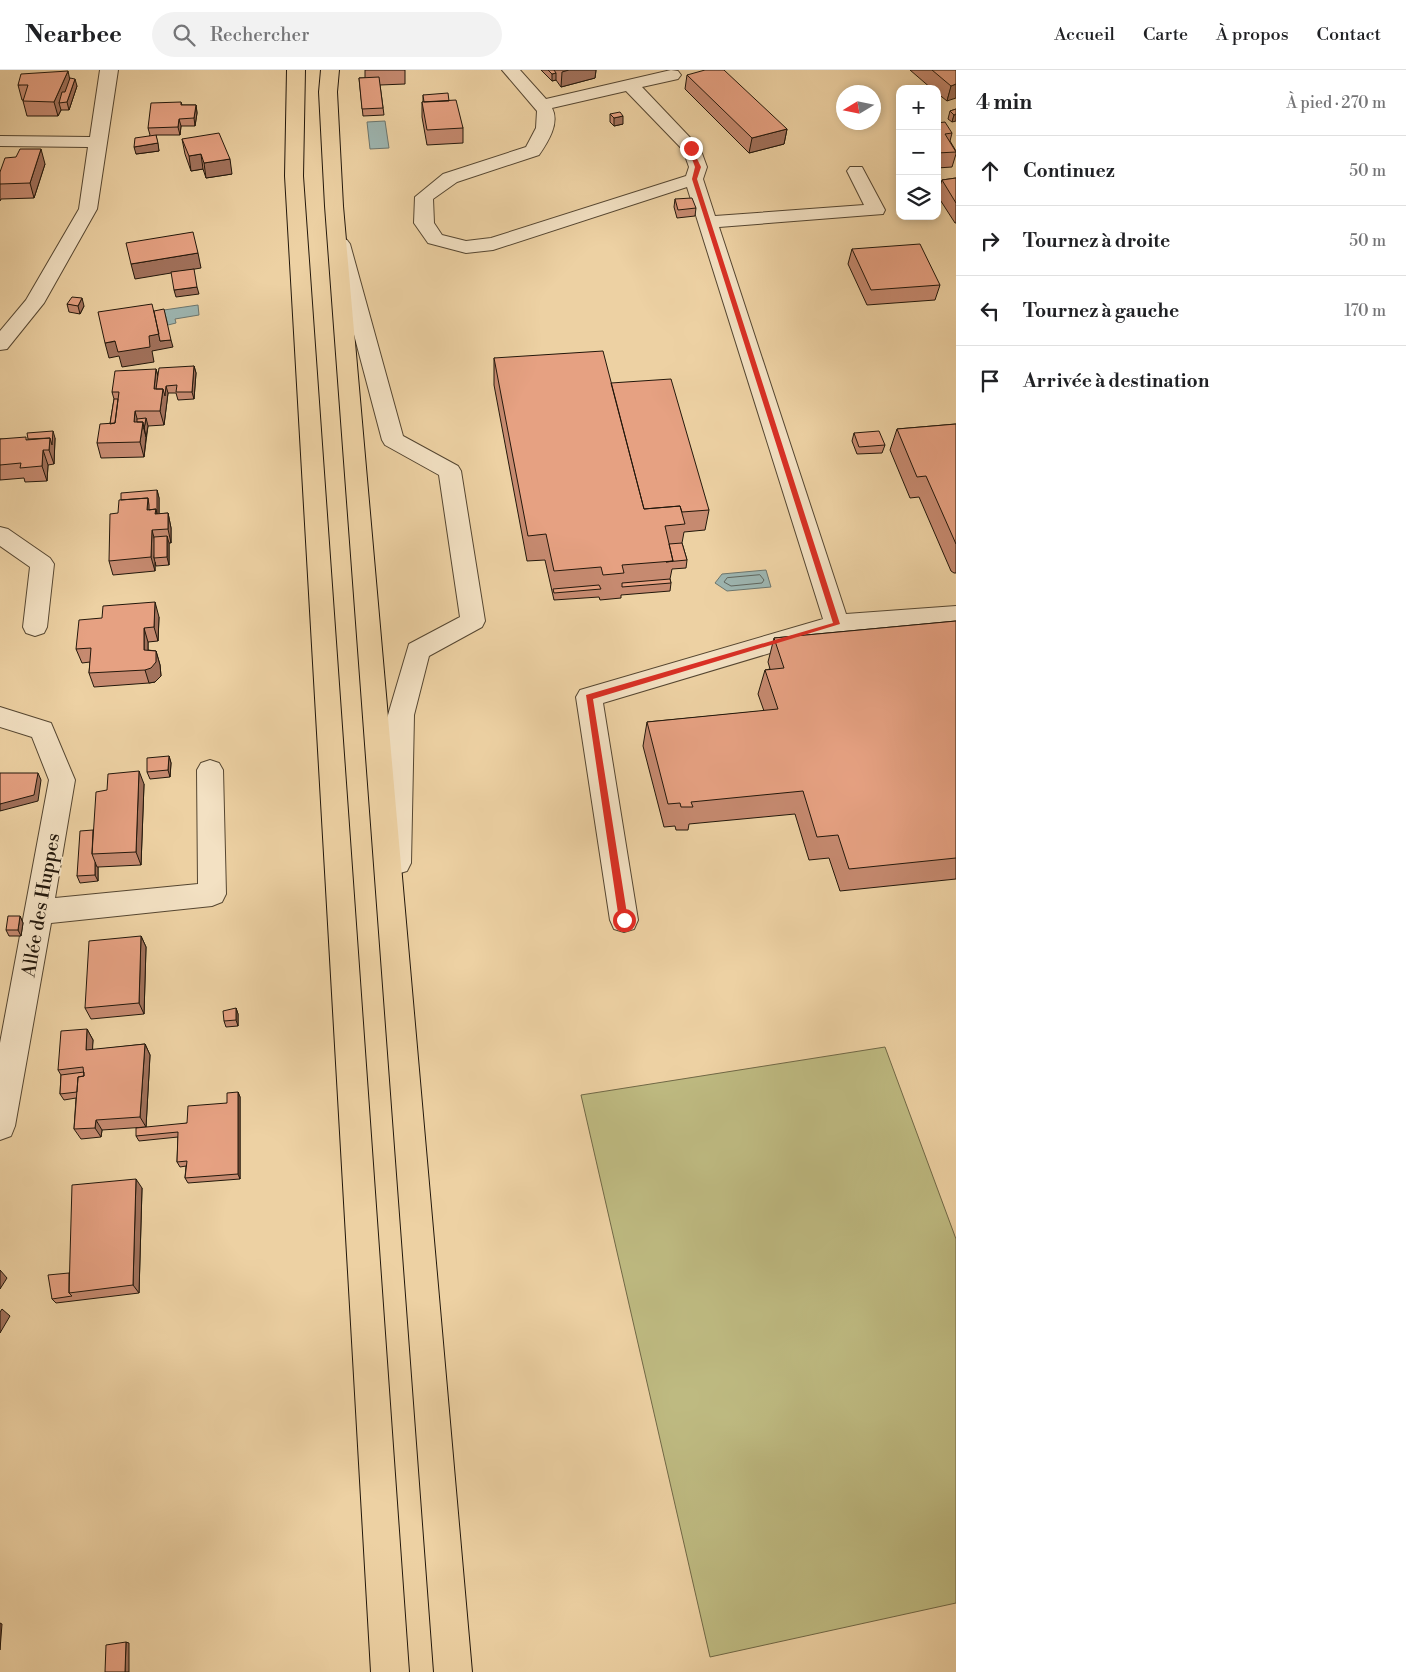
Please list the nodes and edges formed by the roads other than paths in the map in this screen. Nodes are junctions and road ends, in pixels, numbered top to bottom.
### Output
1 (109, 70) edge
2 (330, 70) edge
3 (511, 70) edge
4 (675, 72) edge
5 (293, 76) edge
6 (630, 85) junction
7 (542, 105) junction
8 (0, 141) edge
9 (99, 142) junction
10 (856, 171) dead end
11 (694, 179) junction
12 (335, 220) junction
13 (708, 222) junction
14 (0, 344) edge
15 (0, 535) edge
16 (956, 615) edge
17 (837, 624) junction
18 (35, 627) dead end
19 (0, 717) edge
20 (210, 770) dead end
21 (38, 912) junction
22 (624, 920) dead end
23 (394, 950) junction
24 (0, 1126) edge
25 (390, 1672) edge
26 (453, 1672) edge

1 - 9 street
2 - 12 highway
3 - 7 street
4 - 6 street
5 - 25 highway
6 - 7 street
6 - 11 street
7 - 11 street
8 - 9 street
9 - 14 street
10 - 13 street
11 - 13 street
12 - 23 highway
12 - 23 street
13 - 17 street
15 - 18 street
16 - 17 street
17 - 22 street
19 - 21 street, Allée des Huppes
20 - 21 street
21 - 24 street, Allée des Huppes
23 - 26 highway

